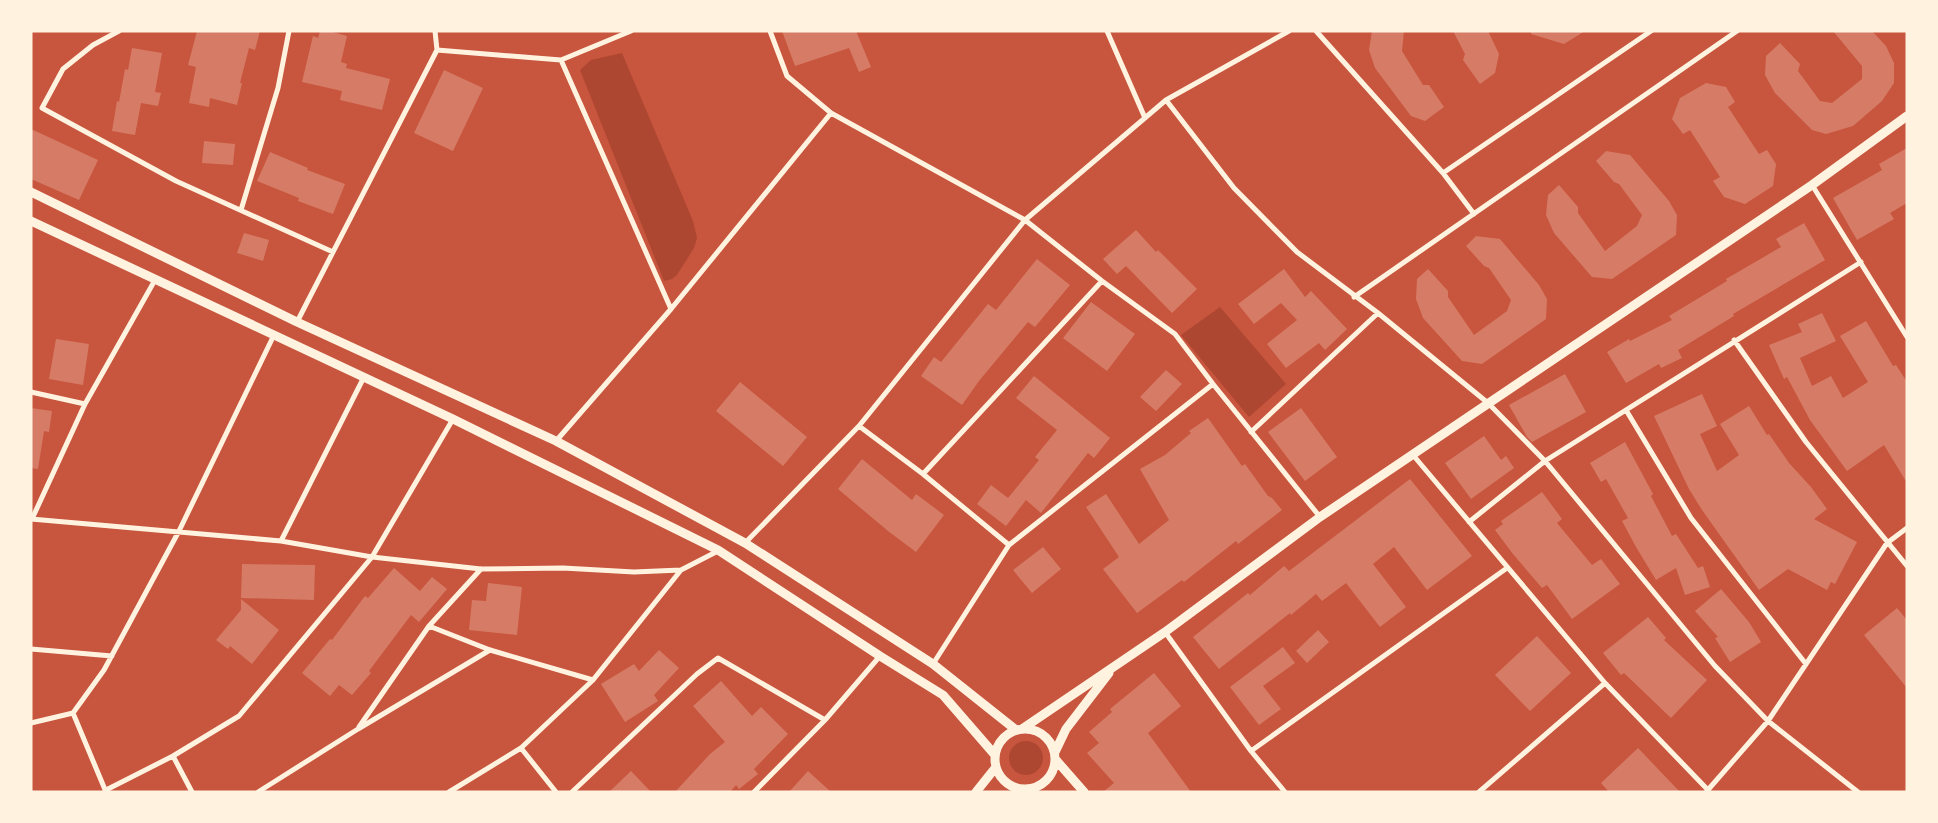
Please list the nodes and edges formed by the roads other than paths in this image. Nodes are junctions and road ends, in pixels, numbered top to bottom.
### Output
1 (119, 31) edge
2 (289, 31) edge
3 (435, 31) edge
4 (631, 31) edge
5 (770, 31) edge
6 (1107, 31) edge
7 (1289, 31) edge
8 (1316, 31) edge
9 (1651, 31) edge
10 (1737, 31) edge
11 (438, 50) junction
12 (561, 60) junction
13 (1166, 100) junction
14 (831, 113) junction
15 (1907, 116) edge
16 (1145, 118) junction
17 (1443, 173) junction
18 (1812, 185) junction
19 (31, 192) edge
20 (241, 210) junction
21 (1474, 214) junction
22 (1025, 220) junction
23 (31, 221) edge
24 (333, 252) junction
25 (1861, 262) junction
26 (155, 280) junction
27 (1102, 281) junction
28 (1354, 297) junction
29 (671, 309) junction
30 (1378, 313) junction
31 (297, 322) junction
32 (274, 335) junction
33 (1907, 337) edge
34 (1734, 340) junction
35 (364, 377) junction
36 (1213, 384) junction
37 (31, 392) edge
38 (1488, 403) junction
39 (85, 404) junction
40 (1626, 410) junction
41 (453, 419) junction
42 (859, 426) junction
43 (1252, 432) junction
44 (556, 441) junction
45 (1413, 455) junction
46 (1545, 461) junction
47 (923, 474) junction
48 (1320, 518) junction
49 (32, 519) edge
50 (1468, 522) junction
51 (1907, 528) edge
52 (179, 531) junction
53 (282, 541) junction
54 (745, 543) junction
55 (1887, 543) junction
56 (1009, 545) junction
57 (718, 550) junction
58 (372, 557) junction
59 (1907, 566) edge
60 (1507, 568) junction
61 (481, 569) junction
62 (680, 570) junction
63 (429, 626) junction
64 (1165, 632) junction
65 (31, 650) edge
66 (490, 650) junction
67 (112, 656) junction
68 (880, 656) junction
69 (933, 664) junction
70 (1806, 664) junction
71 (1114, 667) junction
72 (593, 680) junction
73 (1605, 683) junction
74 (73, 713) junction
75 (825, 720) junction
76 (1768, 721) junction
77 (31, 723) edge
78 (358, 729) junction
79 (1019, 730) junction
80 (521, 748) junction
81 (1251, 751) junction
82 (995, 755) junction
83 (173, 756) junction
84 (1056, 756) junction
85 (996, 767) junction
86 (1038, 790) edge
87 (106, 791) edge
88 (1021, 791) edge
89 (1707, 791) edge
90 (192, 792) edge
91 (258, 792) edge
92 (448, 792) edge
93 (556, 792) edge
94 (572, 792) edge
95 (754, 792) edge
96 (976, 792) edge
97 (1084, 792) edge
98 (1285, 792) edge
99 (1479, 792) edge
100 (1858, 792) edge

1 - 20 street
2 - 20 street
3 - 11 street
4 - 12 street
5 - 14 street
6 - 16 street
7 - 13 street
8 - 17 street
9 - 17 street
10 - 21 street
11 - 12 street
11 - 24 street
12 - 29 street
13 - 16 street
13 - 28 street
14 - 22 street
14 - 29 street
15 - 18 street
16 - 22 street
17 - 21 street
18 - 25 street
18 - 38 street
19 - 31 street
20 - 24 street
21 - 28 street
22 - 27 street
22 - 42 street
23 - 26 street
24 - 31 street
25 - 33 street
25 - 34 street
26 - 32 street
26 - 39 street
27 - 36 street
27 - 47 street
28 - 30 street
29 - 44 street
30 - 38 street
30 - 43 street
31 - 44 street
32 - 35 street
32 - 52 street
34 - 40 street
34 - 55 street
35 - 41 street
35 - 53 street
36 - 43 street
36 - 56 street
37 - 39 street
38 - 45 street
38 - 46 street
39 - 49 street
40 - 46 street
40 - 70 street
41 - 57 street
41 - 58 street
42 - 47 street
42 - 54 street
43 - 48 street
44 - 54 street
45 - 48 street
45 - 50 street
46 - 50 street
46 - 76 street
47 - 56 street
48 - 64 street
49 - 52 street
50 - 60 street
51 - 55 street
52 - 53 street
52 - 67 street
53 - 58 street
54 - 69 street
55 - 59 street
55 - 70 street
56 - 69 street
57 - 62 street
57 - 68 street
58 - 61 street
58 - 83 street
60 - 73 street
60 - 81 street
61 - 62 street
61 - 63 street
62 - 72 street
63 - 66 street
63 - 78 street
64 - 71 street
64 - 81 street
65 - 67 street
66 - 72 street
66 - 78 street
67 - 74 street
68 - 75 street
68 - 82 street
69 - 79 street
70 - 76 street
71 - 79 street
71 - 84 street
72 - 80 street
73 - 89 street
73 - 99 street
74 - 77 street
74 - 87 street
75 - 94 street
75 - 95 street
76 - 89 street
76 - 100 street
78 - 91 street
79 - 82 street
79 - 84 street
80 - 92 street
80 - 93 street
81 - 98 street
82 - 85 street
83 - 87 street
83 - 90 street
84 - 86 street
84 - 97 street
85 - 88 street
85 - 96 street
86 - 88 street

